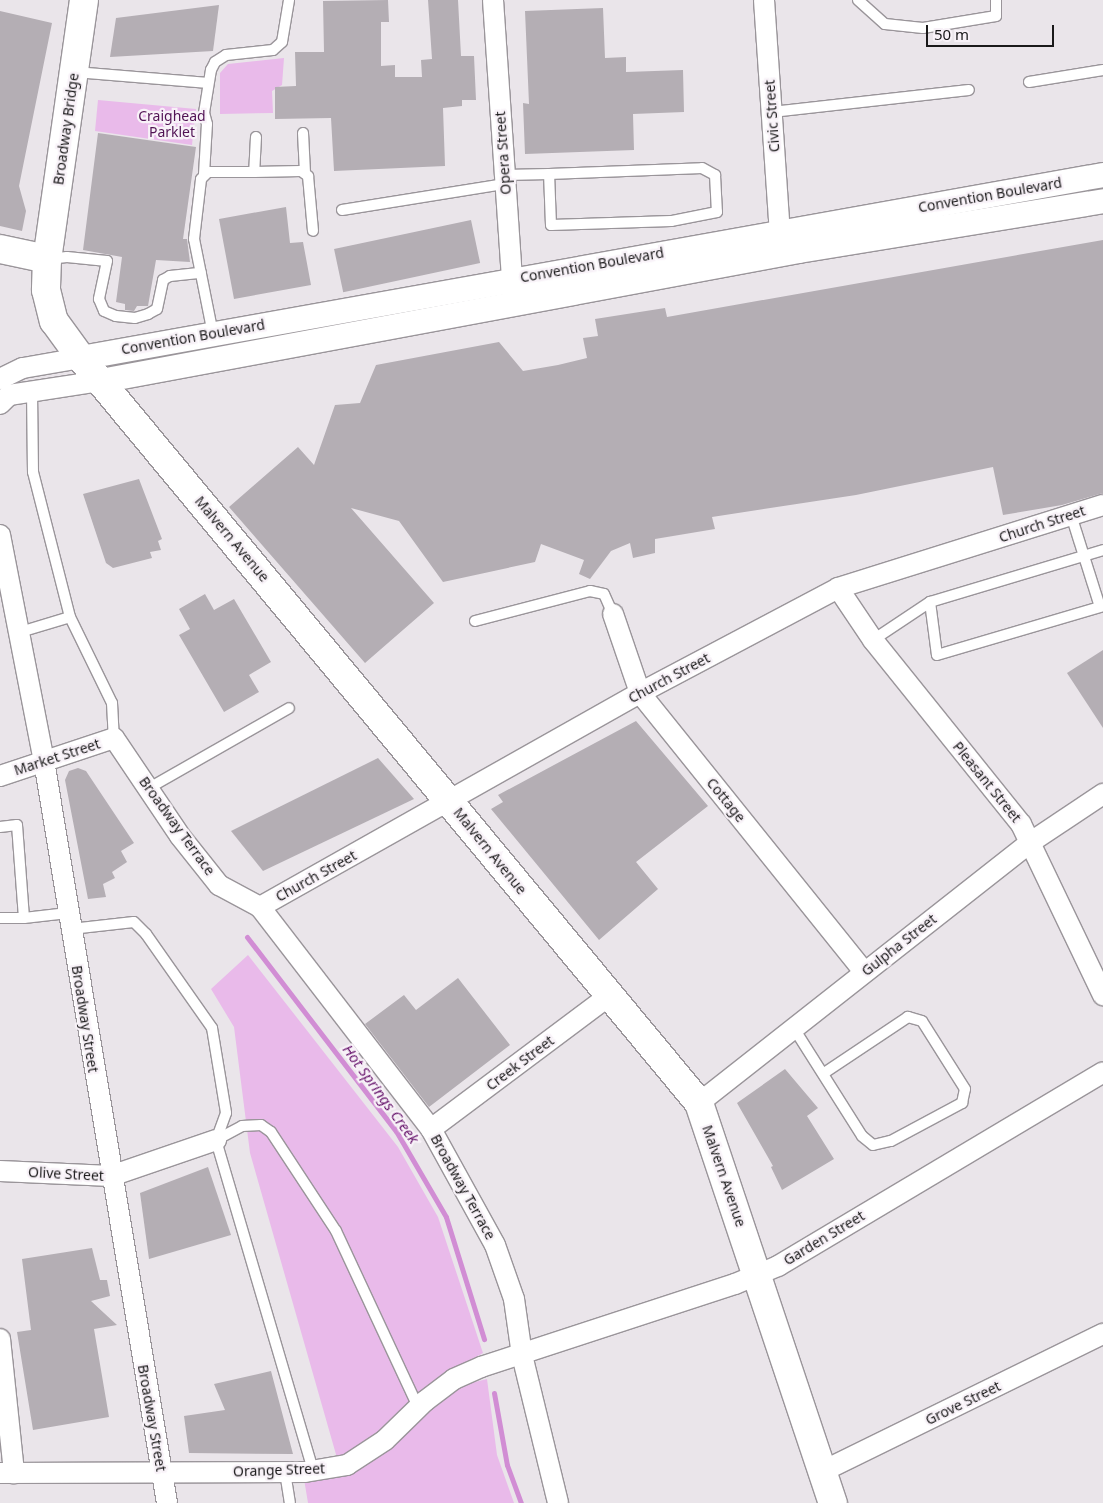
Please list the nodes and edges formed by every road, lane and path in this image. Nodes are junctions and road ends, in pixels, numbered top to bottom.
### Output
1 (84, 0) edge
2 (289, 0) edge
3 (492, 0) edge
4 (764, 0) edge
5 (858, 0) edge
6 (996, 0) edge
7 (1103, 70) edge
8 (74, 72) junction
9 (1028, 82) dead end
10 (207, 83) junction
11 (969, 90) dead end
12 (772, 112) junction
13 (303, 133) dead end
14 (256, 137) dead end
15 (254, 172) junction
16 (305, 173) junction
17 (204, 174) junction
18 (549, 174) junction
19 (1103, 175) edge
20 (505, 180) junction
21 (1103, 201) edge
22 (342, 210) dead end
23 (313, 232) dead end
24 (780, 232) junction
25 (0, 250) edge
26 (47, 259) junction
27 (201, 273) junction
28 (512, 280) junction
29 (514, 306) junction
30 (213, 334) junction
31 (81, 358) junction
32 (0, 379) edge
33 (101, 381) junction
34 (32, 392) junction
35 (0, 404) edge
36 (1103, 504) edge
37 (1071, 515) junction
38 (0, 535) edge
39 (1103, 550) edge
40 (1085, 556) junction
41 (838, 588) junction
42 (930, 602) junction
43 (1101, 606) edge
44 (613, 614) joint
45 (70, 617) junction
46 (475, 622) dead end
47 (18, 633) junction
48 (873, 640) junction
49 (640, 693) junction
50 (289, 708) dead end
51 (114, 738) junction
52 (44, 761) junction
53 (0, 776) edge
54 (149, 788) junction
55 (1103, 794) edge
56 (449, 801) junction
57 (0, 827) edge
58 (1030, 842) junction
59 (260, 907) junction
60 (0, 918) edge
61 (24, 918) junction
62 (70, 921) junction
63 (864, 972) junction
64 (1103, 995) edge
65 (609, 996) junction
66 (795, 1030) junction
67 (1103, 1072) edge
68 (824, 1073) junction
69 (699, 1103) junction
70 (431, 1129) junction
71 (216, 1140) junction
72 (0, 1171) edge
73 (111, 1176) junction
74 (758, 1275) junction
75 (1103, 1334) edge
76 (0, 1339) edge
77 (522, 1356) junction
78 (418, 1407) junction
79 (313, 1470) junction
80 (823, 1471) junction
81 (162, 1472) junction
82 (285, 1472) junction
83 (7, 1473) edge
84 (167, 1503) edge
85 (290, 1503) edge
86 (558, 1503) edge
87 (833, 1503) edge

1 - 8 main road, Broadway Bridge
2 - 10 lane
3 - 20 street, Opera Street
4 - 12 street, Civic Street
5 - 6 lane
7 - 9 lane
8 - 10 lane
8 - 26 main road, Broadway Bridge
10 - 17 lane
11 - 12 lane
12 - 24 street, Civic Street
13 - 16 lane
14 - 15 lane
15 - 16 lane
15 - 17 lane
16 - 23 lane
17 - 27 lane
18 - 18 lane
18 - 20 lane
19 - 24 street, Convention Boulevard
20 - 22 lane
20 - 28 street, Opera Street
21 - 29 street, Convention Boulevard
24 - 28 street, Convention Boulevard
25 - 26 main road
26 - 27 lane
26 - 31 main road, Malvern Avenue
27 - 30 lane
28 - 29 street, Opera Street
28 - 30 street, Convention Boulevard
29 - 33 street, Convention Boulevard
30 - 31 street, Convention Boulevard
31 - 32 street
31 - 33 main road, Malvern Avenue
33 - 34 street
33 - 56 main road, Malvern Avenue
34 - 35 street
34 - 45 lane
36 - 37 street, Church Street
37 - 40 lane
37 - 41 street, Church Street
38 - 47 street, Broadway Street
39 - 40 lane
40 - 42 lane
40 - 43 lane
41 - 48 street, Pleasant Street
41 - 49 street, Church Street
42 - 43 lane
42 - 48 lane
44 - 46 lane
44 - 49 street, Cottage
45 - 47 lane
45 - 51 lane
47 - 52 street, Broadway Street
48 - 58 street, Pleasant Street
49 - 56 street, Church Street
49 - 63 street, Cottage
50 - 54 lane
51 - 52 street, Market Street
51 - 54 street, Broadway Terrace
52 - 53 street, Market Street
52 - 62 street, Broadway Street
54 - 59 street, Broadway Terrace
55 - 58 street, Gulpha Street
56 - 59 street, Church Street
56 - 65 main road, Malvern Avenue
57 - 61 lane
58 - 63 street, Gulpha Street
58 - 64 street, Pleasant Street
59 - 70 street, Broadway Terrace
60 - 61 lane
61 - 62 lane
62 - 71 lane
62 - 73 street, Broadway Street
63 - 66 street, Gulpha Street
65 - 69 main road, Malvern Avenue
65 - 70 street, Creek Street
66 - 68 lane
66 - 69 street, Gulpha Street
67 - 74 street, Garden Street
68 - 68 lane
69 - 74 main road, Malvern Avenue
70 - 77 street, Broadway Terrace
71 - 73 street, Olive Street
71 - 78 lane
71 - 79 lane
72 - 73 street, Olive Street
73 - 81 street, Broadway Street
74 - 77 street, Garden Street
74 - 80 main road, Malvern Avenue
75 - 80 street, Grove Street
76 - 83 street
77 - 78 street, Orange Street
77 - 86 street, Broadway Terrace
78 - 79 street, Orange Street
79 - 82 street, Orange Street
80 - 87 main road, Malvern Avenue
81 - 82 street, Orange Street
81 - 83 street, Orange Street
81 - 84 street, Broadway Street
82 - 85 lane

